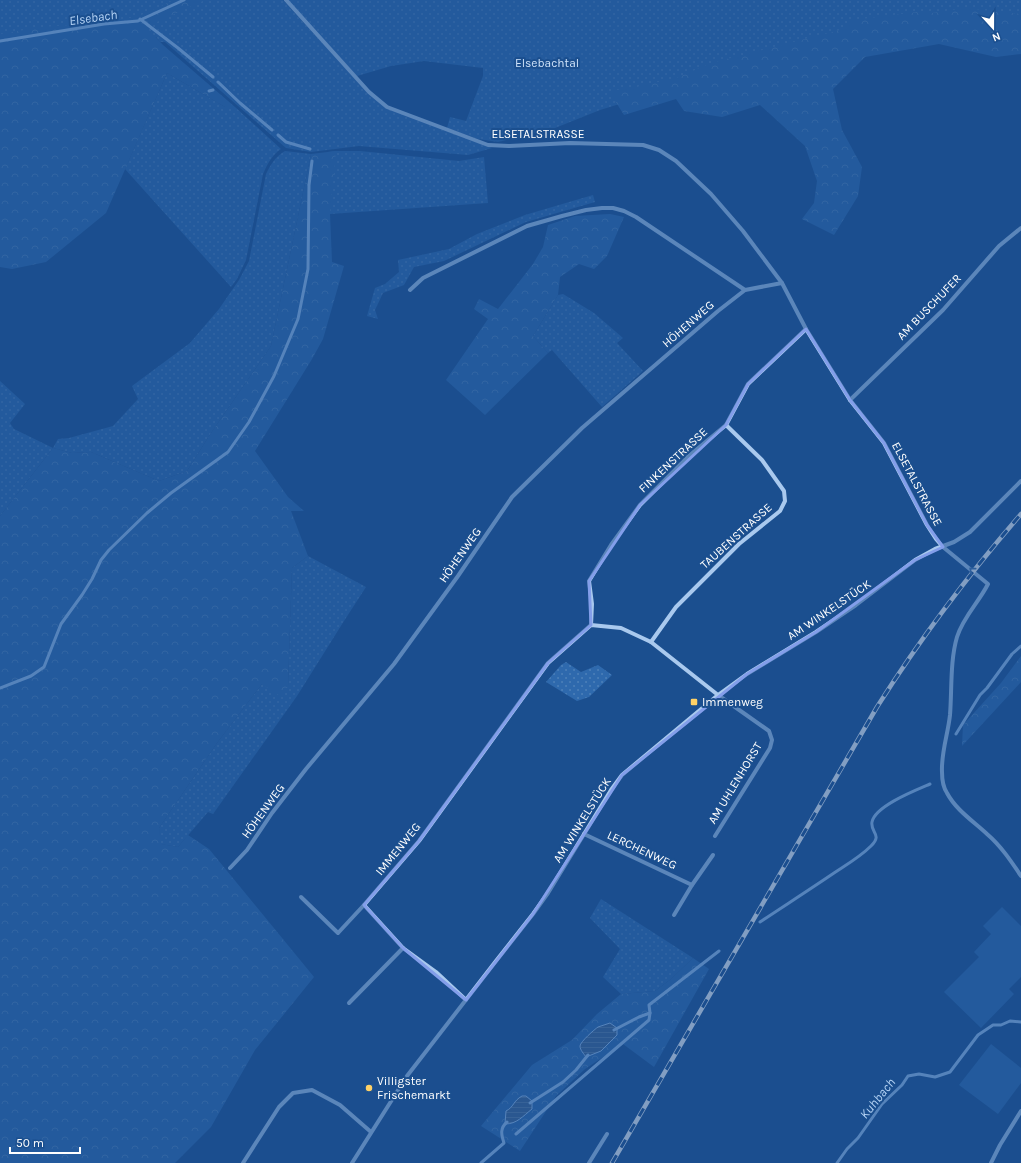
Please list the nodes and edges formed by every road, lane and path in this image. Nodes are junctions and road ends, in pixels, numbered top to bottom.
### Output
1 (286, 0) edge
2 (1021, 228) edge
3 (782, 283) junction
4 (410, 290) dead end
5 (745, 290) junction
6 (806, 329) junction
7 (850, 400) junction
8 (726, 425) junction
9 (1021, 481) edge
10 (943, 547) junction
11 (591, 625) junction
12 (651, 642) junction
13 (718, 695) junction
14 (584, 834) junction
15 (715, 836) dead end
16 (713, 855) dead end
17 (230, 868) dead end
18 (1021, 876) edge
19 (692, 885) junction
20 (301, 897) dead end
21 (364, 905) junction
22 (674, 915) dead end
23 (403, 948) junction
24 (466, 1000) junction
25 (349, 1003) dead end
26 (1021, 1111) edge
27 (371, 1132) junction
28 (607, 1134) dead end
29 (243, 1163) edge
30 (352, 1163) edge
31 (589, 1163) edge
32 (991, 1163) edge

1 - 3 street, ELSETALSTRASSE
2 - 7 street, AM BUSCHUFER
3 - 5 street
3 - 6 street, ELSETALSTRASSE
4 - 5 street
5 - 17 street, HÖHENWEG
6 - 7 street, ELSETALSTRASSE
6 - 8 street, FINKENSTRASSE
7 - 10 street, ELSETALSTRASSE
8 - 11 street, FINKENSTRASSE
8 - 12 street, TAUBENSTRASSE
9 - 10 street, AM WINKELSTÜCK
10 - 13 street, AM WINKELSTÜCK
18 -> 10 street, ELSETALSTRASSE
11 - 12 street
11 - 21 street, IMMENWEG
12 - 13 street
13 - 14 street, AM WINKELSTÜCK
13 - 15 street, AM UHLENHORST
14 - 19 street, LERCHENWEG
14 - 24 street, AM WINKELSTÜCK
16 - 19 street
19 - 22 street
20 - 21 street, IMMENWEG
21 - 23 street
23 - 24 street
23 - 25 street
24 - 27 street, AM WINKELSTÜCK
26 - 32 street
27 - 29 street
27 - 30 street, AM WINKELSTÜCK
28 - 31 street

